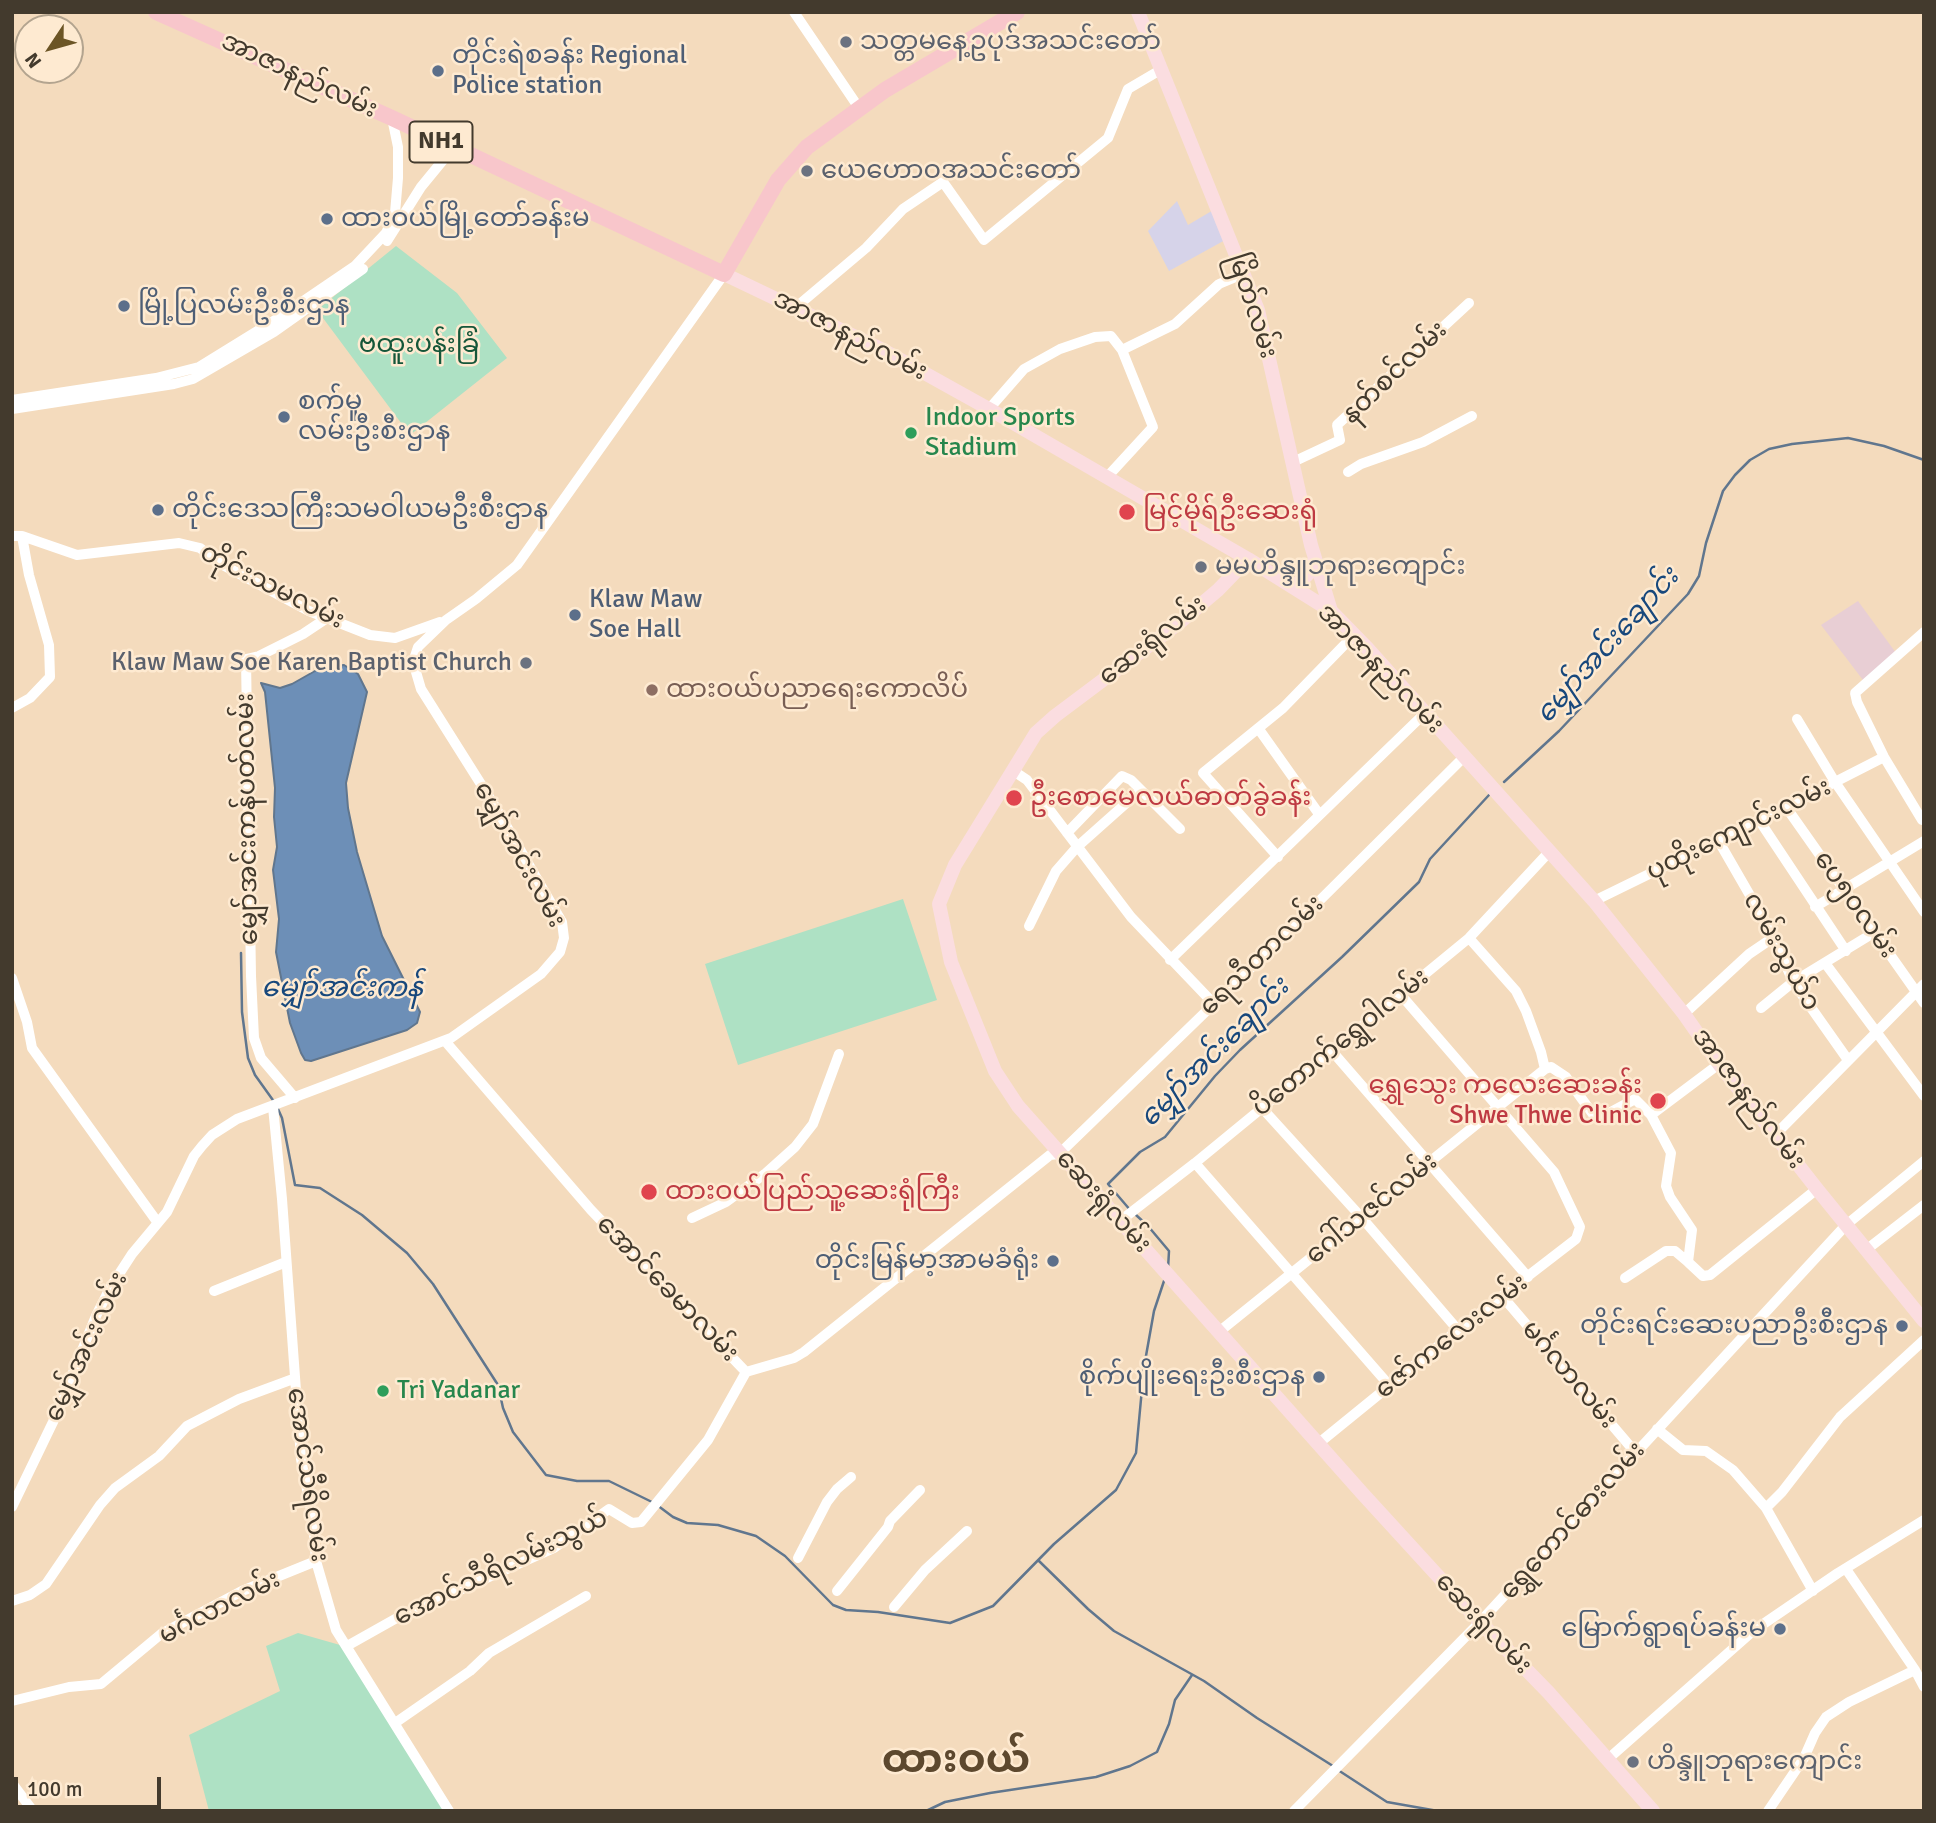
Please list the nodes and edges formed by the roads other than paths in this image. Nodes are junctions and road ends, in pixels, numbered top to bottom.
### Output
1 (156, 12) edge
2 (793, 12) edge
3 (1017, 12) edge
4 (1138, 12) edge
5 (1162, 69) junction
6 (859, 108) junction
7 (391, 118) junction
8 (453, 148) junction
9 (398, 178) junction
10 (421, 187) junction
11 (724, 274) junction
12 (1243, 274) junction
13 (1469, 303) dead end
14 (795, 308) junction
15 (1122, 350) junction
16 (12, 400) edge
17 (12, 409) edge
18 (989, 409) junction
19 (1472, 415) dead end
20 (1293, 462) junction
21 (1348, 472) dead end
22 (1108, 476) junction
23 (17, 536) edge
24 (1248, 559) junction
25 (1315, 559) junction
26 (1291, 586) junction
27 (1331, 611) junction
28 (327, 618) junction
29 (446, 620) junction
30 (1924, 632) edge
31 (1354, 635) junction
32 (12, 708) edge
33 (1425, 713) junction
34 (1797, 719) dead end
35 (1258, 729) junction
36 (1464, 757) junction
37 (1884, 757) junction
38 (1012, 770) junction
39 (1835, 782) junction
40 (1141, 790) junction
41 (1786, 807) junction
42 (1319, 814) junction
43 (1759, 820) junction
44 (1923, 820) edge
45 (1180, 829) dead end
46 (1067, 833) junction
47 (1718, 840) junction
48 (1924, 841) edge
49 (1077, 847) junction
50 (1550, 851) junction
51 (1278, 857) junction
52 (1891, 862) junction
53 (1845, 890) junction
54 (1594, 901) junction
55 (1815, 907) junction
56 (1924, 912) edge
57 (1029, 926) dead end
58 (1875, 932) junction
59 (1774, 937) junction
60 (1469, 938) junction
61 (1846, 951) junction
62 (1170, 960) junction
63 (1825, 963) junction
64 (12, 978) edge
65 (1793, 982) junction
66 (1920, 988) edge
67 (1401, 995) junction
68 (1924, 1003) edge
69 (1214, 1004) junction
70 (1761, 1008) dead end
71 (1684, 1014) junction
72 (1877, 1031) junction
73 (445, 1041) junction
74 (1331, 1049) junction
75 (839, 1054) dead end
76 (1848, 1060) junction
77 (1719, 1064) junction
78 (1545, 1069) junction
79 (1924, 1096) edge
80 (295, 1098) junction
81 (272, 1107) junction
82 (1262, 1108) junction
83 (1499, 1109) junction
84 (1651, 1115) junction
85 (1775, 1135) junction
86 (1059, 1154) junction
87 (1924, 1161) edge
88 (1195, 1163) junction
89 (1431, 1163) junction
90 (1817, 1189) junction
91 (1924, 1205) edge
92 (692, 1218) dead end
93 (1362, 1218) junction
94 (1120, 1221) junction
95 (158, 1223) junction
96 (1846, 1225) junction
97 (1866, 1250) junction
98 (286, 1262) junction
99 (1688, 1262) junction
100 (1292, 1274) junction
101 (1528, 1277) junction
102 (1625, 1278) dead end
103 (214, 1291) dead end
104 (1503, 1297) junction
105 (1921, 1313) edge
106 (1458, 1330) junction
107 (1220, 1331) junction
108 (1924, 1340) edge
109 (746, 1372) junction
110 (293, 1379) junction
111 (1389, 1385) junction
112 (1657, 1429) junction
113 (1319, 1443) junction
114 (1635, 1452) junction
115 (851, 1477) dead end
116 (920, 1490) dead end
117 (12, 1507) edge
118 (1766, 1508) junction
119 (1924, 1520) edge
120 (967, 1531) dead end
121 (798, 1558) dead end
122 (316, 1561) junction
123 (1846, 1569) junction
124 (837, 1591) dead end
125 (1813, 1591) junction
126 (586, 1595) dead end
127 (12, 1601) edge
128 (894, 1607) dead end
129 (1480, 1622) junction
130 (347, 1646) junction
131 (1915, 1670) junction
132 (1924, 1687) edge
133 (12, 1701) edge
134 (395, 1723) junction
135 (1608, 1759) junction
136 (12, 1783) edge
137 (33, 1811) edge
138 (449, 1811) edge
139 (1294, 1811) edge
140 (1653, 1811) edge
141 (1768, 1811) edge

1 - 7 highway, အာဇာနည်လမ်း / NH1
2 - 6 street
3 - 6 highway
4 - 5 main road, မြိတ်လမ်း
5 - 12 main road, မြိတ်လမ်း
5 - 14 street
6 - 11 highway
7 - 8 highway, အာဇာနည်လမ်း / NH1
7 - 9 street
8 - 10 street
8 - 11 highway, အာဇာနည်လမ်း / NH1
9 - 10 street
9 - 16 street
10 - 17 street
11 - 14 main road, အာဇာနည်လမ်း
11 - 29 street, မျှော်အင်းလမ်း
12 - 15 street
12 - 20 main road, မြိတ်လမ်း
13 - 20 street, နတ်စင်လမ်း
14 - 18 main road, အာဇာနည်လမ်း
15 - 18 street
15 - 22 street
18 - 22 main road, အာဇာနည်လမ်း
19 - 21 street
20 - 25 main road, မြိတ်လမ်း
22 - 24 main road, အာဇာနည်လမ်း
23 - 28 street, တိုင်းသမလမ်း
23 - 32 street
24 - 26 main road, အာဇာနည်လမ်း
24 - 38 main road, ဆေးရုံလမ်း
25 - 26 main road
25 - 27 main road, မြိတ်လမ်း
26 - 27 main road, အာဇာနည်လမ်း
27 - 31 main road, အာဇာနည်လမ်း
28 - 29 street, တိုင်းသမလမ်း
28 - 80 street, မျှော်အင်းကန်ပတ်လမ်း
29 - 73 street, မျှော်အင်းလမ်း
30 - 37 street
31 - 33 main road, အာဇာနည်လမ်း
31 - 35 street
33 - 36 main road, အာဇာနည်လမ်း
33 - 42 street
34 - 39 street
35 - 42 street
35 - 51 street
36 - 50 main road, အာဇာနည်လမ်း
36 - 69 street, ရေသီတာလမ်း
37 - 39 street, ပုထိုးကျောင်းလမ်း
37 - 44 street
38 - 46 street
38 - 86 main road, ဆေးရုံလမ်း
39 - 41 street, ပုထိုးကျောင်းလမ်း
39 - 52 street
40 - 45 street
40 - 46 street
40 - 49 street
41 - 43 street, ပုထိုးကျောင်းလမ်း
41 - 53 street, ပေ၅၀လမ်း
42 - 51 street
43 - 47 street, ပုထိုးကျောင်းလမ်း
43 - 55 street
46 - 49 street
47 - 54 street, ပုထိုးကျောင်းလမ်း
47 - 59 street, လမ်းသွယ်၁
48 - 52 street
49 - 57 street
49 - 62 street
50 - 54 main road, အာဇာနည်လမ်း
50 - 60 street, ပိတောက်ရွှေဝါလမ်း
51 - 62 street
52 - 53 street
52 - 56 street
53 - 55 street
53 - 58 street, ပေ၅၀လမ်း
54 - 71 main road, အာဇာနည်လမ်း
55 - 61 street
58 - 61 street
58 - 66 street, ပေ၅၀လမ်း
59 - 65 street, လမ်းသွယ်၁
59 - 71 street
60 - 67 street, ပိတောက်ရွှေဝါလမ်း
60 - 78 street
61 - 63 street
62 - 69 street
63 - 65 street
63 - 72 street
64 - 95 street
65 - 70 street
65 - 76 street, လမ်းသွယ်၁
66 - 68 street, ပေ၅၀လမ်း
66 - 72 street
67 - 74 street, ပိတောက်ရွှေဝါလမ်း
67 - 83 street
69 - 86 street, ရေသီတာလမ်း
71 - 77 main road, အာဇာနည်လမ်း
72 - 76 street
72 - 79 street
73 - 80 street, မျှော်အင်းလမ်း
73 - 109 street, အောင်ခေမာလမ်း
74 - 82 street, ပိတောက်ရွှေဝါလမ်း
74 - 89 street
75 - 92 street
76 - 85 street
77 - 84 street
77 - 85 main road, အာဇာနည်လမ်း
78 - 83 street, ဂေါ်သဇင်လမ်း
78 - 84 street
80 - 81 street, မျှော်အင်းလမ်း
81 - 95 street, မျှော်အင်းလမ်း
81 - 98 street, အောင်သီရိလမ်း
82 - 88 street, ပိတောက်ရွှေဝါလမ်း
82 - 93 street
83 - 89 street, ဂေါ်သဇင်လမ်း
83 - 101 street, ဇော်ကလေးလမ်း
84 - 99 street
85 - 90 main road, အာဇာနည်လမ်း
86 - 94 main road, ဆေးရုံလမ်း
86 - 109 street, အောင်ခေမာလမ်း
87 - 96 street, ရွှေတောင်ဓားလမ်း
88 - 94 street, ပိတောက်ရွှေဝါလမ်း
88 - 100 street
89 - 93 street, ဂေါ်သဇင်လမ်း
89 - 101 street
90 - 96 main road, အာဇာနည်လမ်း
90 - 99 street
91 - 97 street
93 - 100 street, ဂေါ်သဇင်လမ်း
93 - 106 street
94 - 107 main road, ဆေးရုံလမ်း
95 - 117 street, မျှော်အင်းလမ်း
96 - 97 main road, အာဇာနည်လမ်း
96 - 112 street, ရွှေတောင်ဓားလမ်း
97 - 105 main road, အာဇာနည်လမ်း
98 - 103 street
98 - 110 street, အောင်သီရိလမ်း
99 - 102 street
100 - 107 street, ဂေါ်သဇင်လမ်း
100 - 111 street
101 - 104 street, ဇော်ကလေးလမ်း
104 - 106 street, ဇော်ကလေးလမ်း
104 - 114 street, မင်္ဂလာလမ်း
106 - 111 street, ဇော်ကလေးလမ်း
107 - 113 main road, ဆေးရုံလမ်း
108 - 118 street
109 - 130 street, အောင်သီရိလမ်းသွယ်
110 - 122 street, အောင်သီရိလမ်း
110 - 127 street
111 - 113 street, ဇော်ကလေးလမ်း
112 - 114 street, ရွှေတောင်ဓားလမ်း
112 - 118 street
113 - 129 main road, ဆေးရုံလမ်း
114 - 129 street, ရွှေတောင်ဓားလမ်း
115 - 121 street
116 - 124 street
118 - 125 street
119 - 123 street
120 - 128 street
122 - 130 street, အောင်သီရိလမ်း
122 - 133 street, မင်္ဂလာလမ်း
123 - 125 street
123 - 131 street
125 - 135 street
126 - 134 street
129 - 135 main road, ဆေးရုံလမ်း
129 - 139 street, ရွှေတောင်ဓားလမ်း
130 - 134 street, အောင်သီရိလမ်း
131 - 132 street
131 - 141 street
134 - 138 street, အောင်သီရိလမ်း
135 - 140 main road, ဆေးရုံလမ်း
136 - 137 street

